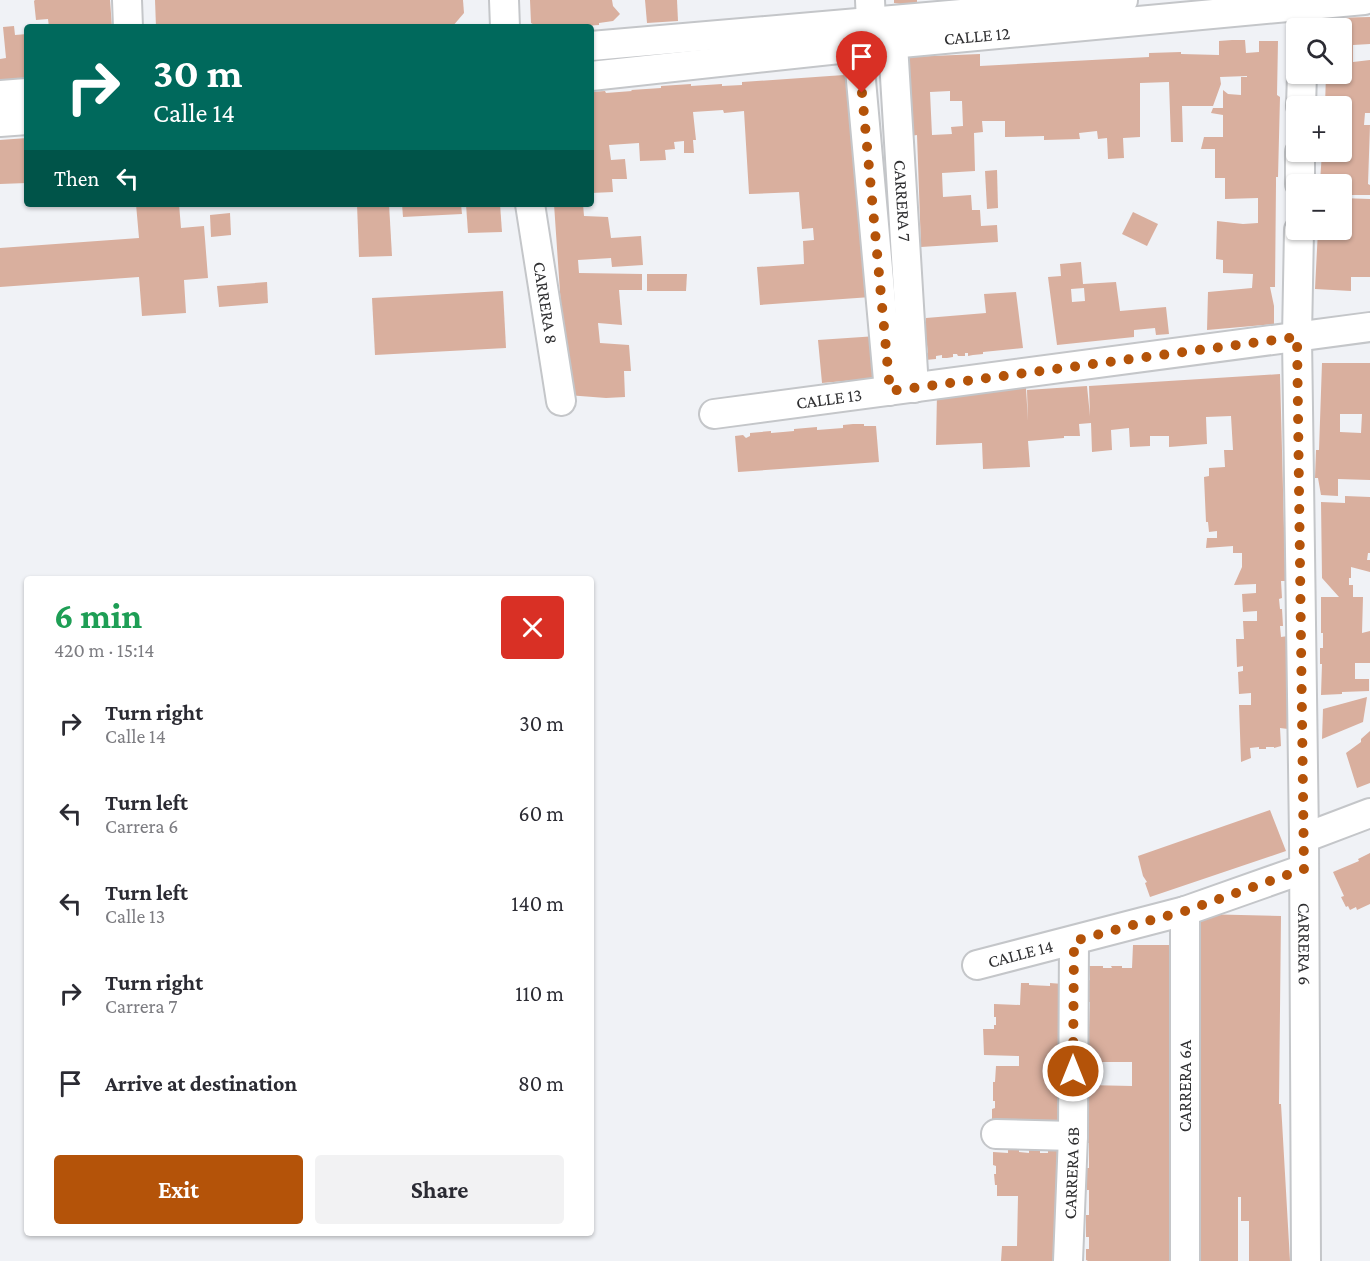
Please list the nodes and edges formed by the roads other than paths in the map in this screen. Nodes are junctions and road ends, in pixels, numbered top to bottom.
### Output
1 (127, 0) edge
2 (504, 0) edge
3 (1123, 0) edge
4 (1364, 0) edge
5 (871, 11) edge
6 (1304, 11) edge
7 (128, 24) edge
8 (506, 24) edge
9 (893, 44) junction
10 (594, 46) edge
11 (858, 47) junction
12 (594, 76) edge
13 (24, 93) edge
14 (0, 95) edge
15 (24, 120) edge
16 (0, 122) edge
17 (530, 207) edge
18 (1299, 240) edge
19 (1370, 327) edge
20 (1297, 337) junction
21 (902, 390) junction
22 (561, 401) dead end
23 (714, 414) dead end
24 (1370, 813) edge
25 (1304, 838) junction
26 (1304, 869) junction
27 (1185, 911) junction
28 (1074, 941) junction
29 (977, 965) dead end
30 (996, 1134) dead end
31 (1073, 1136) junction
32 (1068, 1261) edge
33 (1185, 1261) edge
34 (1306, 1261) edge

1 - 7 street
2 - 8 street
3 - 5 street, CALLE 12
4 - 6 street, CALLE 12
5 - 9 street
5 - 10 street, CALLE 12
5 - 11 street
6 - 9 street, CALLE 12
9 - 11 street, CALLE 12
9 - 21 street, CARRERA 7
11 - 12 street, CALLE 12
11 - 21 street, CARRERA 7
13 - 14 street
15 - 16 street
17 - 22 street, CARRERA 8
18 - 20 street, CARRERA 6
19 - 20 street, CALLE 13
20 - 21 street, CALLE 13
20 - 25 street, CARRERA 6
21 - 23 street, CALLE 13
24 - 25 street
25 - 26 street, CARRERA 6
26 - 27 street, CALLE 14
26 - 34 street, CARRERA 6
27 - 28 street, CALLE 14
27 - 33 street, CARRERA 6A
28 - 29 street, CALLE 14
28 - 31 street, CARRERA 6B
30 - 31 street
31 - 32 street, CARRERA 6B

